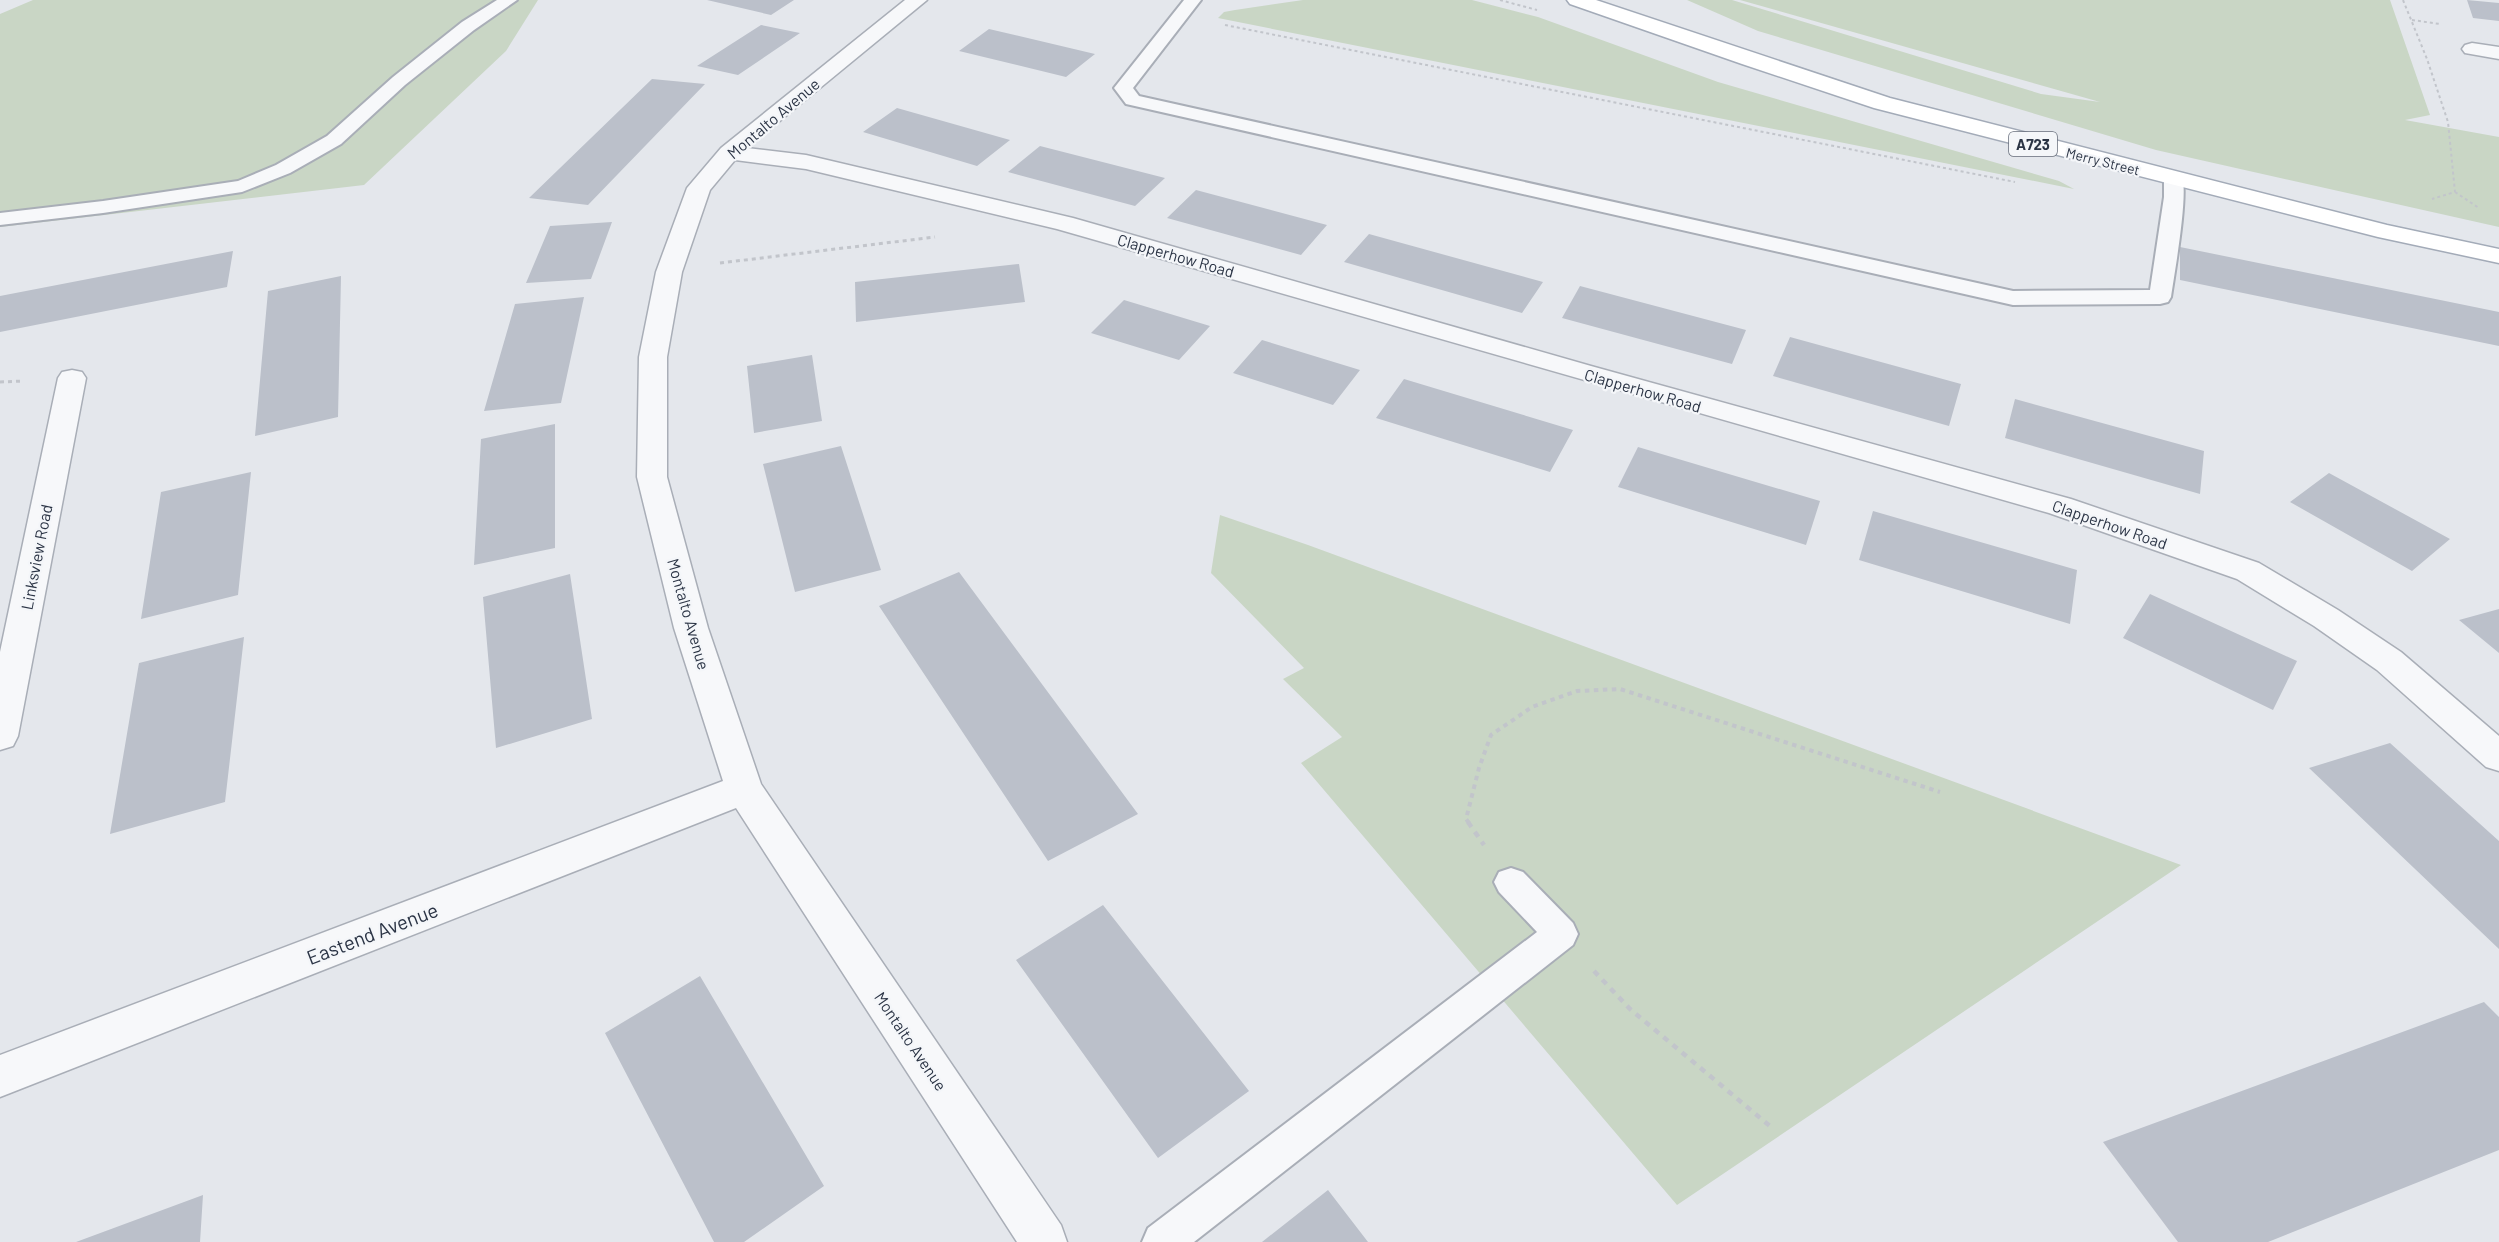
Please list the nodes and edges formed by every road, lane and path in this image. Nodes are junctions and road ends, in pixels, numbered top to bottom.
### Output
1 (509, 0) edge
2 (917, 0) edge
3 (1577, 0) edge
4 (2403, 0) edge
5 (1187, 8) edge
6 (2472, 49) dead end
7 (2499, 53) edge
8 (729, 153) junction
9 (2174, 178) junction
10 (2021, 183) dead end
11 (2433, 199) dead end
12 (0, 219) edge
13 (941, 237) dead end
14 (2499, 256) edge
15 (669, 272) junction
16 (72, 378) dead end
17 (0, 736) edge
18 (2499, 757) edge
19 (744, 789) junction
20 (1940, 792) dead end
21 (1511, 882) joint
22 (1561, 934) junction
23 (0, 1076) edge
24 (1771, 1127) dead end
25 (1044, 1242) edge
26 (1162, 1242) edge

1 - 12 lane
2 - 8 street, Montalto Avenue
3 - 9 main road, Merry Street / A723
4 - 11 path
5 - 9 lane
5 - 10 path
6 - 7 street
8 - 15 street, Montalto Avenue
8 - 18 street, Clapperhow Road
9 - 14 main road, Merry Street / A723
13 - 15 path
15 - 19 street, Montalto Avenue
16 - 17 street, Linksview Road
19 - 23 street, Eastend Avenue
19 - 25 street, Montalto Avenue
20 - 21 path
21 - 22 lane
22 - 24 path
22 - 26 lane

